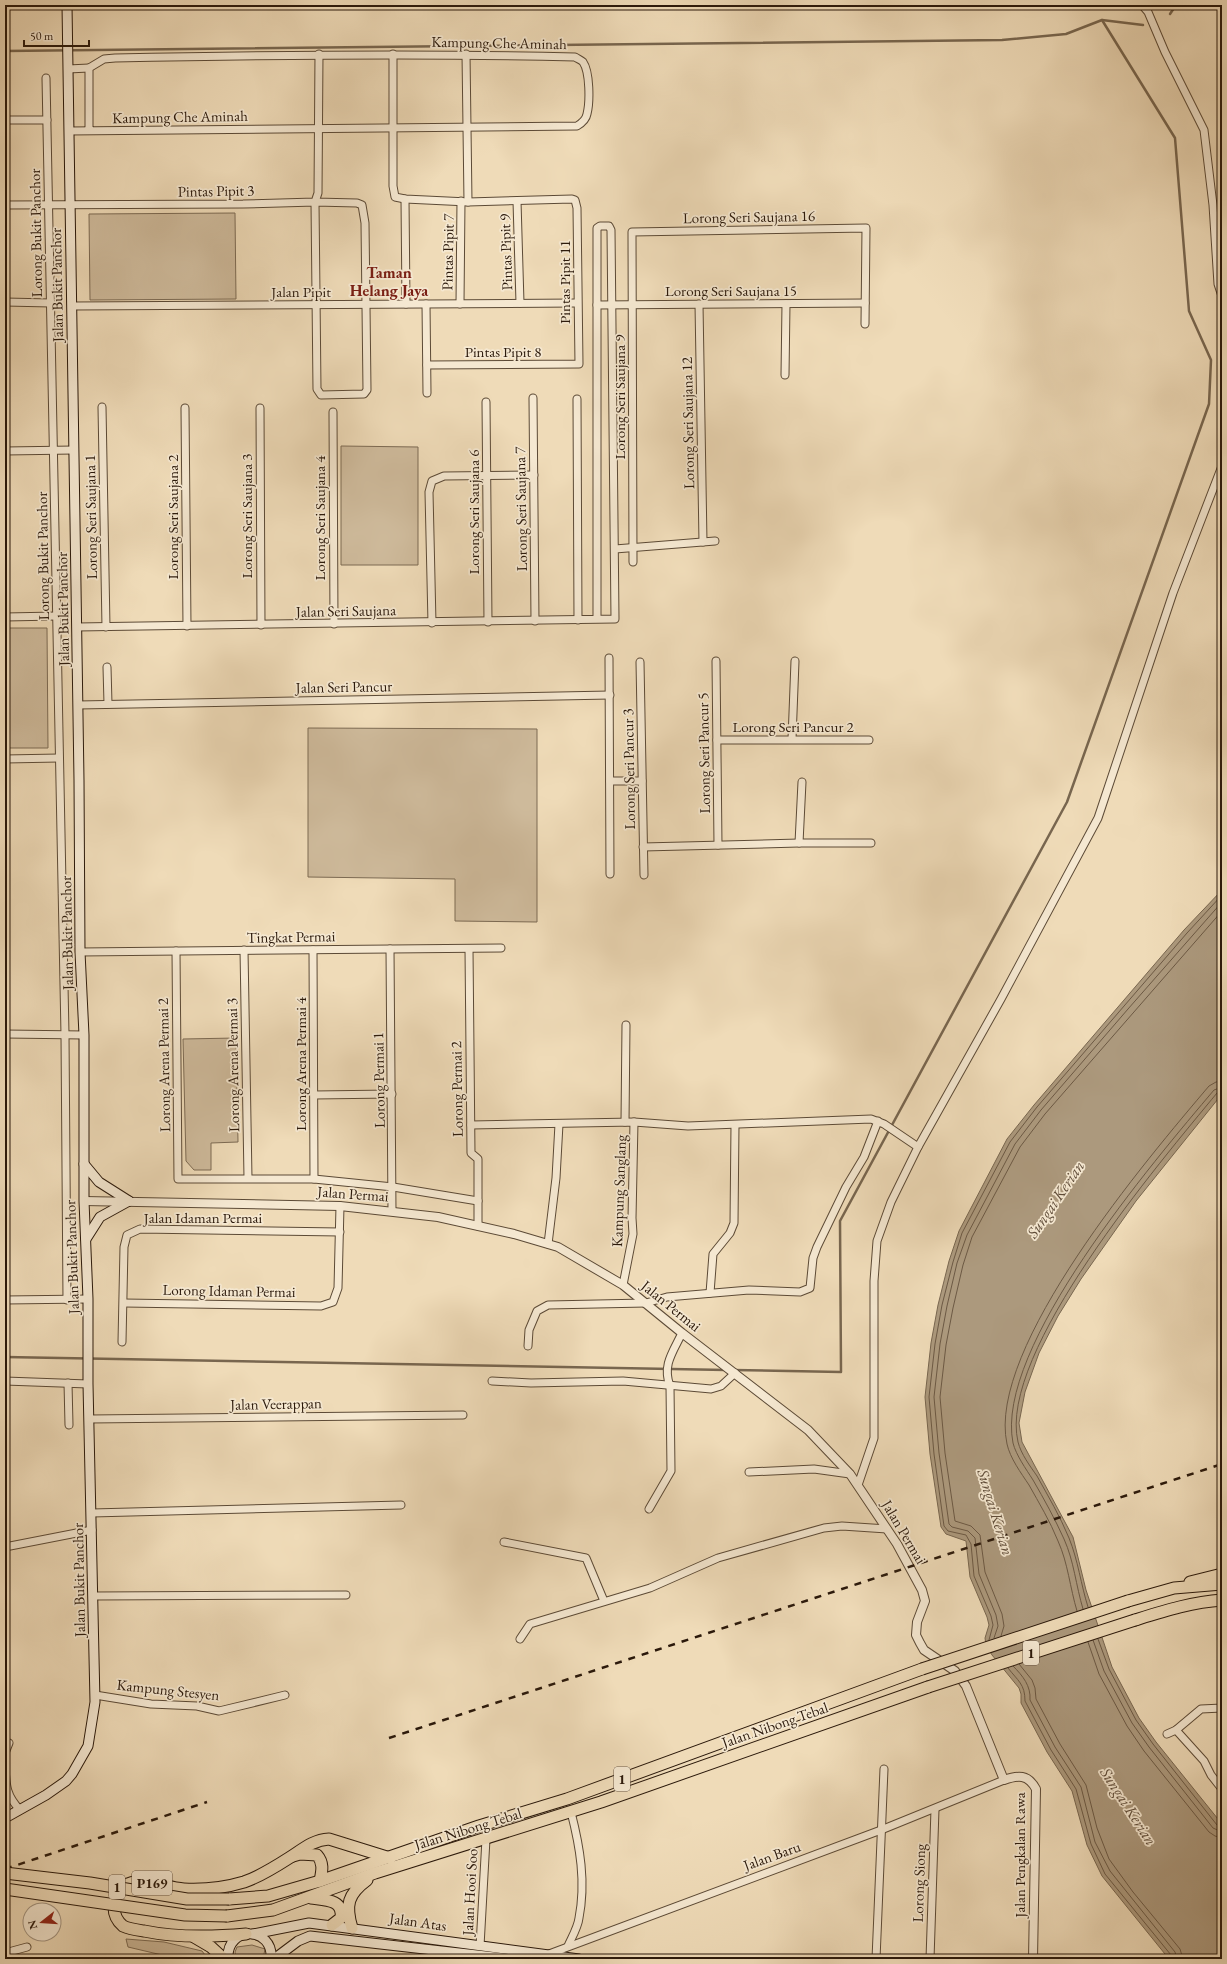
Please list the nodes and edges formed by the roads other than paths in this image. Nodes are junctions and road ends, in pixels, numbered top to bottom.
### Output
1 (67, 5) edge
2 (1142, 5) edge
3 (319, 54) junction
4 (393, 54) junction
5 (466, 54) junction
6 (89, 68) junction
7 (68, 69) junction
8 (46, 78) dead end
9 (5, 120) edge
10 (47, 120) junction
11 (394, 127) junction
12 (467, 127) junction
13 (319, 128) junction
14 (69, 131) junction
15 (89, 131) junction
16 (405, 199) junction
17 (465, 201) junction
18 (517, 201) junction
19 (315, 202) junction
20 (5, 205) edge
21 (49, 205) junction
22 (70, 205) junction
23 (632, 232) joint
24 (1222, 296) edge
25 (5, 302) edge
26 (51, 303) junction
27 (577, 303) junction
28 (865, 303) junction
29 (366, 304) junction
30 (406, 304) junction
31 (426, 304) junction
32 (460, 304) junction
33 (520, 304) junction
34 (699, 304) junction
35 (786, 304) junction
36 (315, 305) junction
37 (597, 305) junction
38 (612, 305) junction
39 (632, 305) junction
40 (72, 306) junction
41 (865, 324) dead end
42 (579, 364) joint
43 (427, 365) junction
44 (785, 375) dead end
45 (427, 393) dead end
46 (533, 398) dead end
47 (577, 399) dead end
48 (486, 402) dead end
49 (102, 407) dead end
50 (185, 408) dead end
51 (260, 408) dead end
52 (333, 412) dead end
53 (74, 450) junction
54 (5, 451) edge
55 (53, 451) junction
56 (1222, 466) edge
57 (487, 475) junction
58 (534, 475) junction
59 (715, 541) dead end
60 (703, 542) junction
61 (634, 547) junction
62 (615, 549) junction
63 (633, 562) dead end
64 (57, 616) junction
65 (5, 617) edge
66 (578, 620) junction
67 (597, 620) junction
68 (535, 621) junction
69 (488, 622) junction
70 (432, 623) junction
71 (334, 624) junction
72 (261, 625) junction
73 (187, 626) junction
74 (77, 627) junction
75 (106, 627) junction
76 (610, 658) dead end
77 (716, 661) dead end
78 (795, 661) dead end
79 (640, 662) dead end
80 (107, 667) dead end
81 (610, 695) junction
82 (108, 704) junction
83 (78, 705) junction
84 (792, 739) junction
85 (717, 740) junction
86 (870, 740) dead end
87 (59, 758) junction
88 (5, 759) edge
89 (610, 781) junction
90 (642, 781) junction
91 (802, 782) dead end
92 (799, 843) junction
93 (871, 843) dead end
94 (718, 845) junction
95 (643, 847) junction
96 (610, 874) dead end
97 (644, 875) dead end
98 (501, 948) dead end
99 (390, 949) junction
100 (468, 949) junction
101 (244, 950) junction
102 (313, 950) junction
103 (176, 951) junction
104 (80, 952) junction
105 (626, 1025) dead end
106 (5, 1034) edge
107 (65, 1035) junction
108 (84, 1035) junction
109 (392, 1094) junction
110 (314, 1095) junction
111 (625, 1122) junction
112 (634, 1122) junction
113 (881, 1122) junction
114 (559, 1124) junction
115 (471, 1125) junction
116 (735, 1125) junction
117 (918, 1147) junction
118 (84, 1164) junction
119 (248, 1178) junction
120 (314, 1178) junction
121 (393, 1187) junction
122 (84, 1201) junction
123 (129, 1201) junction
124 (478, 1202) junction
125 (340, 1206) junction
126 (392, 1211) junction
127 (478, 1226) junction
128 (340, 1232) junction
129 (86, 1239) junction
130 (548, 1244) junction
131 (623, 1285) junction
132 (710, 1293) junction
133 (88, 1299) junction
134 (5, 1300) edge
135 (67, 1300) junction
136 (124, 1303) junction
137 (646, 1303) junction
138 (682, 1333) junction
139 (122, 1342) dead end
140 (528, 1346) dead end
141 (735, 1373) junction
142 (5, 1381) edge
143 (492, 1381) dead end
144 (68, 1383) junction
145 (88, 1384) junction
146 (670, 1386) junction
147 (463, 1415) dead end
148 (90, 1419) junction
149 (69, 1425) dead end
150 (749, 1472) dead end
151 (850, 1474) junction
152 (858, 1485) junction
153 (401, 1505) dead end
154 (649, 1509) dead end
155 (92, 1512) junction
156 (887, 1529) junction
157 (92, 1530) junction
158 (504, 1542) dead end
159 (5, 1547) edge
160 (1222, 1574) edge
161 (1222, 1584) edge
162 (1174, 1588) junction
163 (346, 1595) dead end
164 (93, 1596) junction
165 (1222, 1600) edge
166 (604, 1601) junction
167 (520, 1639) dead end
168 (95, 1695) junction
169 (285, 1695) dead end
170 (1222, 1708) edge
171 (1176, 1730) junction
172 (1167, 1734) dead end
173 (10, 1743) dead end
174 (5, 1753) edge
175 (5, 1766) edge
176 (884, 1769) dead end
177 (1004, 1780) junction
178 (1222, 1789) edge
179 (935, 1809) junction
180 (20, 1810) junction
181 (571, 1812) junction
182 (5, 1818) edge
183 (881, 1830) junction
184 (486, 1839) junction
185 (291, 1857) junction
186 (390, 1858) junction
187 (5, 1873) edge
188 (375, 1873) junction
189 (320, 1881) junction
190 (5, 1889) edge
191 (308, 1898) junction
192 (332, 1925) junction
193 (352, 1928) junction
194 (250, 1934) junction
195 (194, 1937) junction
196 (480, 1946) junction
197 (568, 1946) junction
198 (27, 1947) dead end
199 (5, 1953) edge
200 (549, 1954) junction
201 (470, 1957) edge
202 (224, 1959) edge
203 (228, 1959) edge
204 (271, 1959) edge
205 (274, 1959) edge
206 (512, 1959) edge
207 (579, 1959) edge
208 (876, 1959) edge
209 (930, 1959) edge
210 (1033, 1959) edge

1 - 7 main road, Jalan Bukit Panchor
2 - 24 street
3 - 4 street, Kampung Che Aminah
3 - 6 street, Kampung Che Aminah
3 - 13 street
4 - 5 street, Kampung Che Aminah
4 - 11 street
5 - 12 street, Pintas Pipit 7
5 - 12 street, Kampung Che Aminah
6 - 7 street
6 - 15 street
7 - 14 main road, Jalan Bukit Panchor
8 - 10 street, Lorong Bukit Panchor
9 - 10 street
10 - 21 street, Lorong Bukit Panchor
11 - 12 street, Kampung Che Aminah
11 - 13 street, Kampung Che Aminah
11 - 16 street
12 - 17 street, Pintas Pipit 7
13 - 15 street, Kampung Che Aminah
13 - 19 street
14 - 15 street, Kampung Che Aminah
14 - 22 main road, Jalan Bukit Panchor
16 - 17 street
16 - 30 street
17 - 18 street
17 - 32 street, Pintas Pipit 7
18 - 27 street, Pintas Pipit 11
18 - 33 street, Pintas Pipit 9
19 - 22 street, Pintas Pipit 3
19 - 29 street, Pintas Pipit 3
19 - 36 street
20 - 21 street, Pintas Pipit 3
21 - 22 street, Pintas Pipit 3
21 - 26 street, Lorong Bukit Panchor
22 - 40 main road, Jalan Bukit Panchor
23 - 28 street, Lorong Seri Saujana 16
23 - 39 street, Lorong Seri Saujana 9
25 - 26 street
26 - 55 street, Lorong Bukit Panchor
27 - 33 street, Jalan Pipit
27 - 42 street, Pintas Pipit 11
28 - 35 street, Lorong Seri Saujana 15
28 - 41 street
29 - 30 street, Jalan Pipit
29 - 36 street, Jalan Pipit
29 - 36 street
30 - 31 street, Jalan Pipit
31 - 32 street, Jalan Pipit
31 - 43 street
32 - 33 street, Jalan Pipit
34 - 35 street, Lorong Seri Saujana 15
34 - 39 street, Lorong Seri Saujana 15
34 - 60 street, Lorong Seri Saujana 12
35 - 44 street
36 - 40 street, Jalan Pipit
37 - 38 street, Lorong Seri Saujana 15
37 - 38 street
37 - 67 street
38 - 39 street, Lorong Seri Saujana 15
38 - 62 street
39 - 61 street, Lorong Seri Saujana 9
40 - 53 main road, Jalan Bukit Panchor
42 - 43 street, Pintas Pipit 8
43 - 45 street
46 - 58 street, Lorong Seri Saujana 7
47 - 66 street
48 - 57 street, Lorong Seri Saujana 6
49 - 75 street, Lorong Seri Saujana 1
50 - 73 street, Lorong Seri Saujana 2
51 - 72 street, Lorong Seri Saujana 3
52 - 71 street, Lorong Seri Saujana 4
53 - 55 street
53 - 74 main road, Jalan Bukit Panchor
54 - 55 street
55 - 64 street, Lorong Bukit Panchor
56 - 117 street
57 - 58 street
57 - 69 street, Lorong Seri Saujana 6
57 - 70 street
58 - 68 street, Lorong Seri Saujana 7
59 - 60 street
60 - 61 street
61 - 62 street
61 - 63 street, Lorong Seri Saujana 9
62 - 67 street, Jalan Seri Saujana
64 - 65 street
64 - 87 street, Lorong Bukit Panchor
66 - 67 street, Jalan Seri Saujana
66 - 68 street, Jalan Seri Saujana
68 - 69 street, Jalan Seri Saujana
69 - 70 street, Jalan Seri Saujana
70 - 71 street, Jalan Seri Saujana
71 - 72 street, Jalan Seri Saujana
72 - 73 street, Jalan Seri Saujana
73 - 75 street, Jalan Seri Saujana
74 - 75 street, Jalan Seri Saujana
74 - 83 main road, Jalan Bukit Panchor
76 - 81 street
77 - 85 street, Lorong Seri Pancur 5
78 - 84 street
79 - 90 street, Lorong Seri Pancur 3
80 - 82 street
81 - 82 street, Jalan Seri Pancur
81 - 89 street
82 - 83 street, Jalan Seri Pancur
83 - 104 main road, Jalan Bukit Panchor
84 - 85 street, Lorong Seri Pancur 2
84 - 86 street, Lorong Seri Pancur 2
85 - 94 street, Lorong Seri Pancur 5
87 - 88 street
87 - 107 street, Lorong Bukit Panchor
89 - 90 street
89 - 96 street
90 - 95 street, Lorong Seri Pancur 3
91 - 92 street
92 - 93 street
92 - 94 street
94 - 95 street
95 - 97 street, Lorong Seri Pancur 3
98 - 100 street, Tingkat Permai
99 - 100 street, Tingkat Permai
99 - 102 street, Tingkat Permai
99 - 109 street, Lorong Permai 1
100 - 115 street, Lorong Permai 2
101 - 102 street, Tingkat Permai
101 - 103 street, Tingkat Permai
101 - 119 street, Lorong Arena Permai 3
102 - 110 street, Lorong Arena Permai 4
103 - 104 street, Tingkat Permai
103 - 119 street, Lorong Arena Permai 2
104 - 108 main road, Jalan Bukit Panchor
105 - 111 street
106 - 107 street
107 - 108 street
107 - 135 street, Jalan Bukit Panchor
108 - 118 main road, Jalan Bukit Panchor
109 - 110 street
109 - 121 street, Lorong Permai 1
110 - 120 street, Lorong Arena Permai 4
111 - 112 street
111 - 114 street
112 - 116 street
112 - 131 street, Kampung Sanglang
113 - 116 street
113 - 117 street
113 - 132 street
114 - 115 street
114 - 130 street
115 - 124 street, Lorong Permai 2
116 - 132 street
117 - 152 street
118 - 122 main road, Jalan Bukit Panchor
118 - 123 main road
119 - 120 street
120 - 121 street
121 - 124 street
121 - 126 street, Lorong Permai 1
122 - 123 street, Jalan Permai
122 - 129 main road, Jalan Bukit Panchor
123 - 125 street, Jalan Permai
123 - 129 main road
124 - 127 street, Lorong Permai 2
125 - 126 street, Jalan Permai
125 - 128 street
126 - 127 street, Jalan Permai
127 - 130 street, Jalan Permai
128 - 136 street, Lorong Idaman Permai
128 - 136 street, Jalan Idaman Permai
129 - 133 main road, Jalan Bukit Panchor
130 - 131 street, Jalan Permai
131 - 137 street, Jalan Permai
132 - 137 street
133 - 135 street
133 - 145 main road, Jalan Bukit Panchor
134 - 135 street
136 - 139 street, Jalan Idaman Permai
137 - 138 street, Jalan Permai
137 - 140 street
138 - 141 street, Jalan Permai
138 - 146 street
141 - 146 street
141 - 151 street, Jalan Permai
142 - 144 street
143 - 146 street
144 - 145 street
144 - 149 street
145 - 148 main road, Jalan Bukit Panchor
146 - 154 street
147 - 148 street, Jalan Veerappan
148 - 155 main road, Jalan Bukit Panchor
150 - 151 street
151 - 152 street, Jalan Permai
152 - 156 street, Jalan Permai
153 - 155 street
155 - 157 main road, Jalan Bukit Panchor
156 - 166 street
156 - 177 street, Jalan Permai
157 - 159 street
157 - 164 main road, Jalan Bukit Panchor
158 - 166 street
160 - 162 highway
161 - 162 highway, 1
162 - 186 highway, Jalan Nibong Tebal / 1, bridge
163 - 164 street
164 - 168 main road, Jalan Bukit Panchor
165 - 181 highway, Jalan Nibong Tebal / 1, bridge
166 - 167 street
168 - 169 street, Kampung Stesyen
168 - 180 main road, Jalan Bukit Panchor
170 - 171 street
171 - 172 street
171 - 178 street
173 - 174 street
175 - 180 street
176 - 183 street
177 - 179 street, Jalan Baru
177 - 210 street, Jalan Pengkalan Rawa
179 - 183 street, Jalan Baru
179 - 209 street, Lorong Siong
180 - 182 main road, Jalan Bukit Panchor
181 - 184 highway, Jalan Nibong Tebal / 1
181 - 197 street
183 - 197 street, Jalan Baru
183 - 208 street
184 - 188 highway, Jalan Nibong Tebal / 1
184 - 196 street, Jalan Hooi Soo
185 - 186 highway, P169
185 - 189 highway
185 - 195 highway, Jalan Atas / P169
186 - 189 highway, Jalan Nibong Tebal / 1
187 - 189 highway, Jalan Nibong Tebal / 1, bridge
188 - 191 highway, Jalan Nibong Tebal / 1
188 - 193 highway
190 - 191 highway, Jalan Nibong Tebal / 1, bridge
191 - 192 highway
192 - 193 main road, Jalan Atas / P169
192 - 194 main road, Jalan Atas / P169
193 - 196 main road, Jalan Atas / P169
194 - 195 highway, Jalan Atas / P169
194 - 203 main road
194 - 204 main road
195 - 202 highway, Jalan Atas
196 - 200 main road, Jalan Atas / P169
197 - 200 street, Jalan Baru
198 - 199 street
200 - 207 main road, Jalan Atas / P169
201 - 205 main road, Jalan Atas
201 - 206 main road, Jalan Atas

